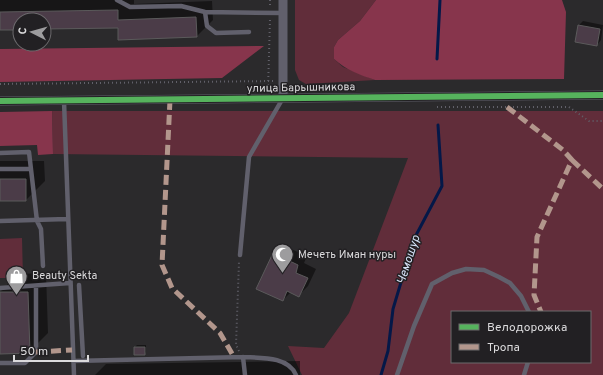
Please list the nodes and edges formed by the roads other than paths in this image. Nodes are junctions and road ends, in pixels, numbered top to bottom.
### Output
1 (117, 0) edge
2 (180, 0) edge
3 (283, 0) edge
4 (181, 6) junction
5 (205, 12) junction
6 (283, 12) junction
7 (249, 32) dead end
8 (603, 95) edge
9 (283, 98) junction
10 (0, 101) edge
11 (64, 101) junction
12 (0, 153) edge
13 (0, 169) edge
14 (31, 169) junction
15 (67, 219) junction
16 (0, 221) edge
17 (37, 221) junction
18 (240, 255) road end
19 (43, 266) dead end
20 (70, 283) junction
21 (80, 285) dead end
22 (36, 286) junction
23 (0, 288) edge
24 (528, 311) edge
25 (81, 320) junction
26 (72, 321) junction
27 (84, 356) dead end
28 (243, 357) junction
29 (73, 361) junction
30 (0, 363) edge
31 (528, 363) edge
32 (74, 375) edge
33 (245, 375) edge
34 (296, 375) edge
35 (397, 375) edge
36 (524, 375) edge

1 - 4 lane
2 - 4 lane
3 - 6 street, улица Барышникова
4 - 5 lane
5 - 6 lane
5 - 7 lane
6 - 9 street, улица Барышникова
8 - 9 street, улица Барышникова
9 - 11 street, улица Барышникова
9 - 18 lane
10 - 11 street, улица Барышникова
11 - 15 lane
12 - 14 lane
13 - 14 lane
14 - 17 lane
15 - 17 lane
15 - 20 lane
16 - 17 lane
17 - 19 lane
20 - 22 lane
20 - 26 lane
21 - 25 lane
22 - 23 lane
22 - 30 lane
24 - 35 lane
25 - 26 lane
25 - 27 lane
26 - 29 lane
28 - 29 lane
28 - 33 lane
28 - 34 lane
29 - 32 lane
31 - 36 lane

